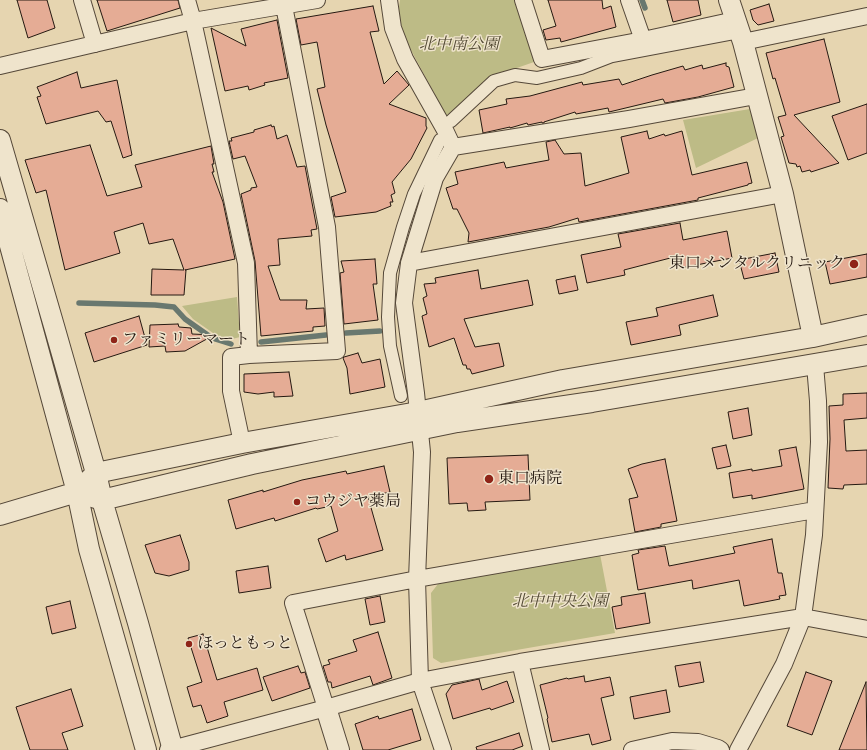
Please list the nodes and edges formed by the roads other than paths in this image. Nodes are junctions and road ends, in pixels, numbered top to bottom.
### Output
1 (82, 0) edge
2 (187, 0) edge
3 (317, 0) edge
4 (389, 0) edge
5 (523, 0) edge
6 (629, 0) edge
7 (729, 0) edge
8 (284, 6) junction
9 (867, 16) edge
10 (193, 21) junction
11 (739, 31) junction
12 (643, 40) junction
13 (95, 44) junction
14 (0, 66) edge
15 (756, 96) junction
16 (451, 121) dead end
17 (0, 140) edge
18 (446, 144) junction
19 (783, 194) junction
20 (0, 208) edge
21 (408, 263) junction
22 (867, 325) edge
23 (813, 337) junction
24 (249, 355) junction
25 (867, 355) edge
26 (815, 365) junction
27 (401, 396) dead end
28 (419, 421) junction
29 (242, 443) junction
30 (96, 474) junction
31 (77, 492) junction
32 (102, 500) junction
33 (815, 510) junction
34 (0, 515) edge
35 (417, 580) junction
36 (803, 616) junction
37 (867, 629) edge
38 (520, 662) junction
39 (420, 681) junction
40 (326, 708) junction
41 (146, 750) edge
42 (172, 750) edge
43 (339, 750) edge
44 (443, 750) edge
45 (541, 750) edge
46 (632, 750) edge
47 (721, 750) edge
48 (738, 750) edge

1 - 13 street
2 - 10 street
3 - 8 street
4 - 18 street
5 - 12 street
6 - 12 street
7 - 11 street
8 - 10 street
8 - 24 street
9 - 11 street
10 - 13 street
10 - 24 street
11 - 12 street
11 - 15 street
11 - 16 street
13 - 14 street
15 - 18 street
15 - 19 street
17 - 30 street
18 - 21 street
18 - 27 street
19 - 21 street
19 - 23 street
20 - 31 street
21 - 28 street
22 - 23 street
23 - 28 street
24 - 29 street
25 - 26 street
26 - 28 street
26 - 33 street
28 - 29 street
28 - 32 street
28 - 35 street
29 - 30 street
30 - 31 street
30 - 32 street
31 - 32 street
31 - 34 street
31 - 41 street
32 - 42 street
33 - 35 street
33 - 36 street
35 - 39 street
35 - 40 street
36 - 37 street
36 - 38 street
36 - 48 street
38 - 39 street
38 - 45 street
39 - 40 street
39 - 44 street
40 - 42 street
40 - 43 street
46 - 47 street

